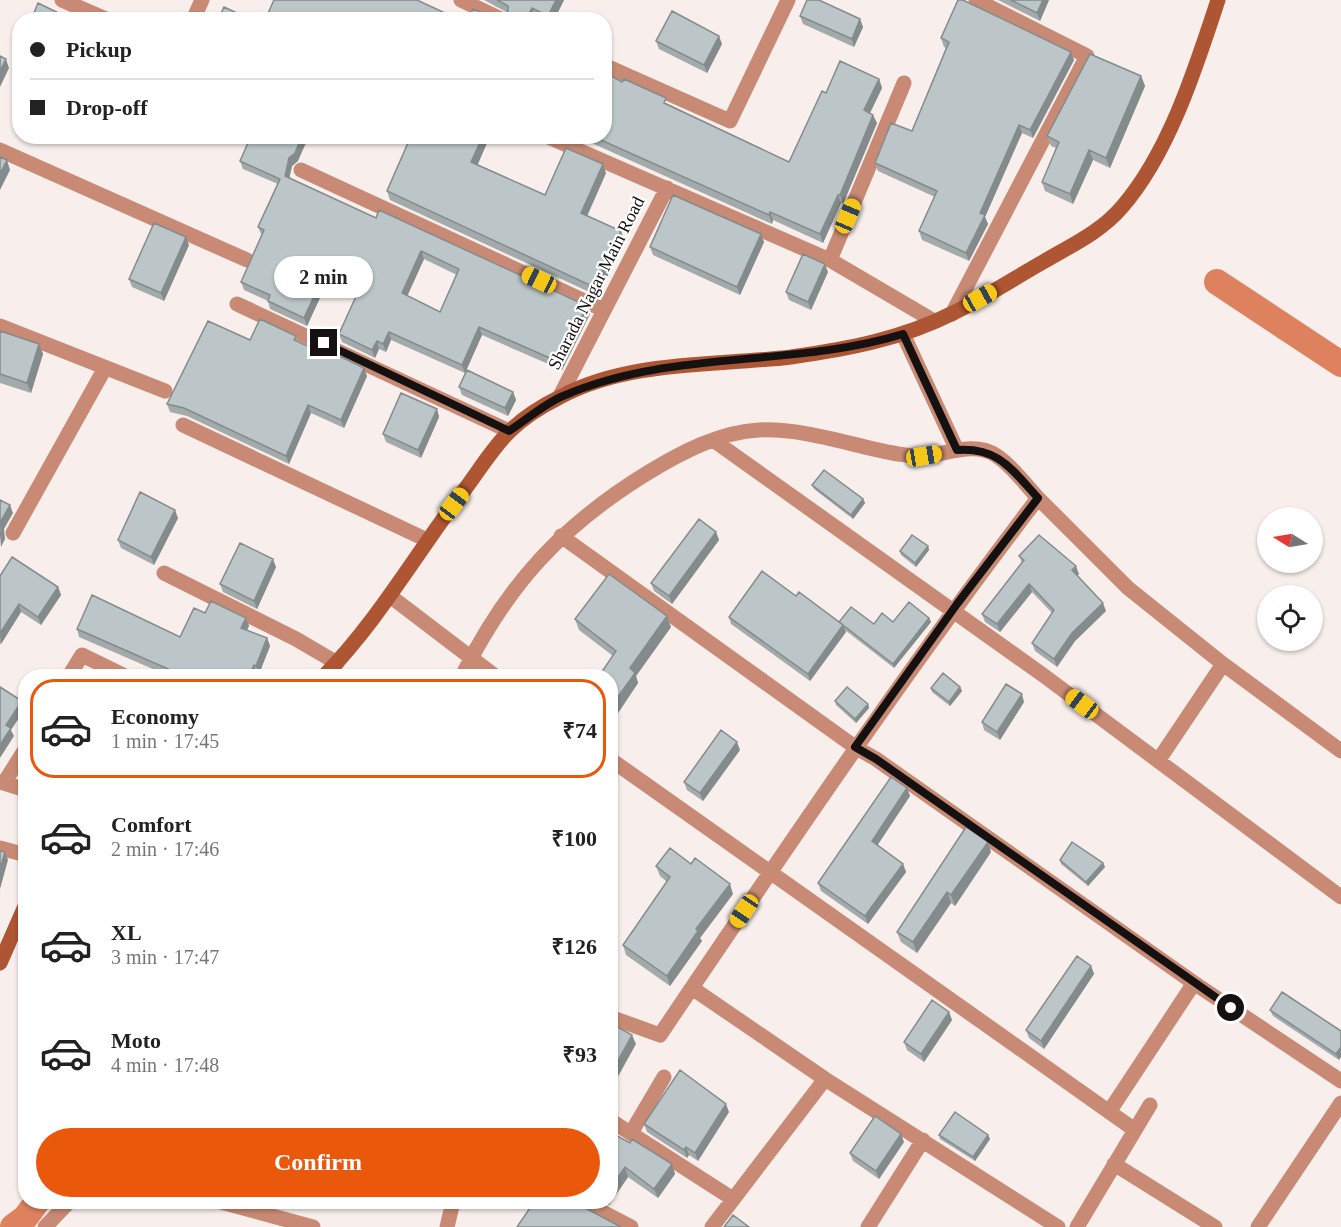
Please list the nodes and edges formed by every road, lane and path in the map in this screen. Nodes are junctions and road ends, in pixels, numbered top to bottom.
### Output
1 (62, 0) edge
2 (461, 0) edge
3 (788, 0) edge
4 (976, 0) edge
5 (1218, 0) edge
6 (90, 12) edge
7 (486, 12) edge
8 (612, 69) edge
9 (904, 83) dead end
10 (565, 144) edge
11 (0, 150) edge
12 (301, 170) dead end
13 (667, 188) junction
14 (830, 260) junction
15 (247, 261) dead end
16 (237, 304) dead end
17 (604, 310) junction
18 (952, 314) junction
19 (934, 321) junction
20 (0, 326) edge
21 (903, 334) junction
22 (105, 368) junction
23 (165, 391) dead end
24 (560, 396) junction
25 (183, 425) dead end
26 (509, 431) junction
27 (713, 440) junction
28 (957, 450) junction
29 (1038, 498) junction
30 (13, 533) dead end
31 (561, 536) junction
32 (427, 540) junction
33 (164, 573) dead end
34 (390, 596) junction
35 (952, 611) junction
36 (470, 659) junction
37 (337, 663) junction
38 (1223, 664) junction
39 (73, 669) edge
40 (111, 669) edge
41 (331, 669) edge
42 (465, 669) edge
43 (485, 669) edge
44 (855, 747) junction
45 (1341, 751) edge
46 (18, 760) edge
47 (1158, 760) junction
48 (618, 765) edge
49 (2, 783) edge
50 (18, 788) edge
51 (0, 848) edge
52 (18, 853) edge
53 (770, 872) junction
54 (1341, 897) edge
55 (18, 922) edge
56 (0, 963) edge
57 (1194, 983) junction
58 (692, 988) junction
59 (618, 1020) edge
60 (664, 1077) dead end
61 (825, 1079) junction
62 (1341, 1082) edge
63 (1341, 1103) edge
64 (1150, 1105) dead end
65 (1109, 1112) junction
66 (618, 1125) edge
67 (1135, 1130) junction
68 (631, 1133) junction
69 (923, 1140) junction
70 (1114, 1164) junction
71 (733, 1199) junction
72 (62, 1209) edge
73 (247, 1209) edge
74 (451, 1209) edge
75 (596, 1209) edge
76 (45, 1227) edge
77 (313, 1227) edge
78 (447, 1227) edge
79 (631, 1227) edge
80 (712, 1227) edge
81 (868, 1227) edge
82 (1058, 1227) edge
83 (1077, 1227) edge
84 (1215, 1227) edge
85 (1258, 1227) edge

1 - 6 street
2 - 7 street
3 - 8 street
4 - 18 street
5 - 18 street
9 - 14 street
10 - 13 street
11 - 15 street
12 - 17 street
13 - 14 street
13 - 17 street, Sharada Nagar Main Road
14 - 19 street
16 - 26 street
17 - 24 street, Sharada Nagar Main Road
18 - 19 street
19 - 21 street
20 - 22 street
21 - 24 street
21 - 28 street
22 - 23 street
22 - 30 street
24 - 26 street
25 - 32 street
26 - 32 street
27 - 28 street
27 - 31 street
27 - 35 street
28 - 29 street
29 - 35 street
29 - 38 street
31 - 36 street
31 - 44 street
32 - 34 street
33 - 37 street
34 - 36 street
34 - 37 street
35 - 44 street
35 - 47 street
36 - 42 street
36 - 43 street
37 - 41 street
38 - 45 street
38 - 47 street
39 - 40 street
44 - 53 street
44 - 57 street
46 - 49 street
47 - 54 street
48 - 53 street
49 - 50 street
51 - 52 street
53 - 58 street
53 - 65 street
55 - 56 street
57 - 62 street
57 - 65 street
58 - 59 street
58 - 61 street
60 - 68 street
61 - 69 street
61 - 71 street
63 - 85 street
64 - 67 street
65 - 67 street
66 - 68 street
67 - 70 street
68 - 71 street
69 - 81 street
69 - 82 street
70 - 83 street
70 - 84 street
71 - 80 street
72 - 76 street
73 - 77 street
74 - 78 street
75 - 79 street

